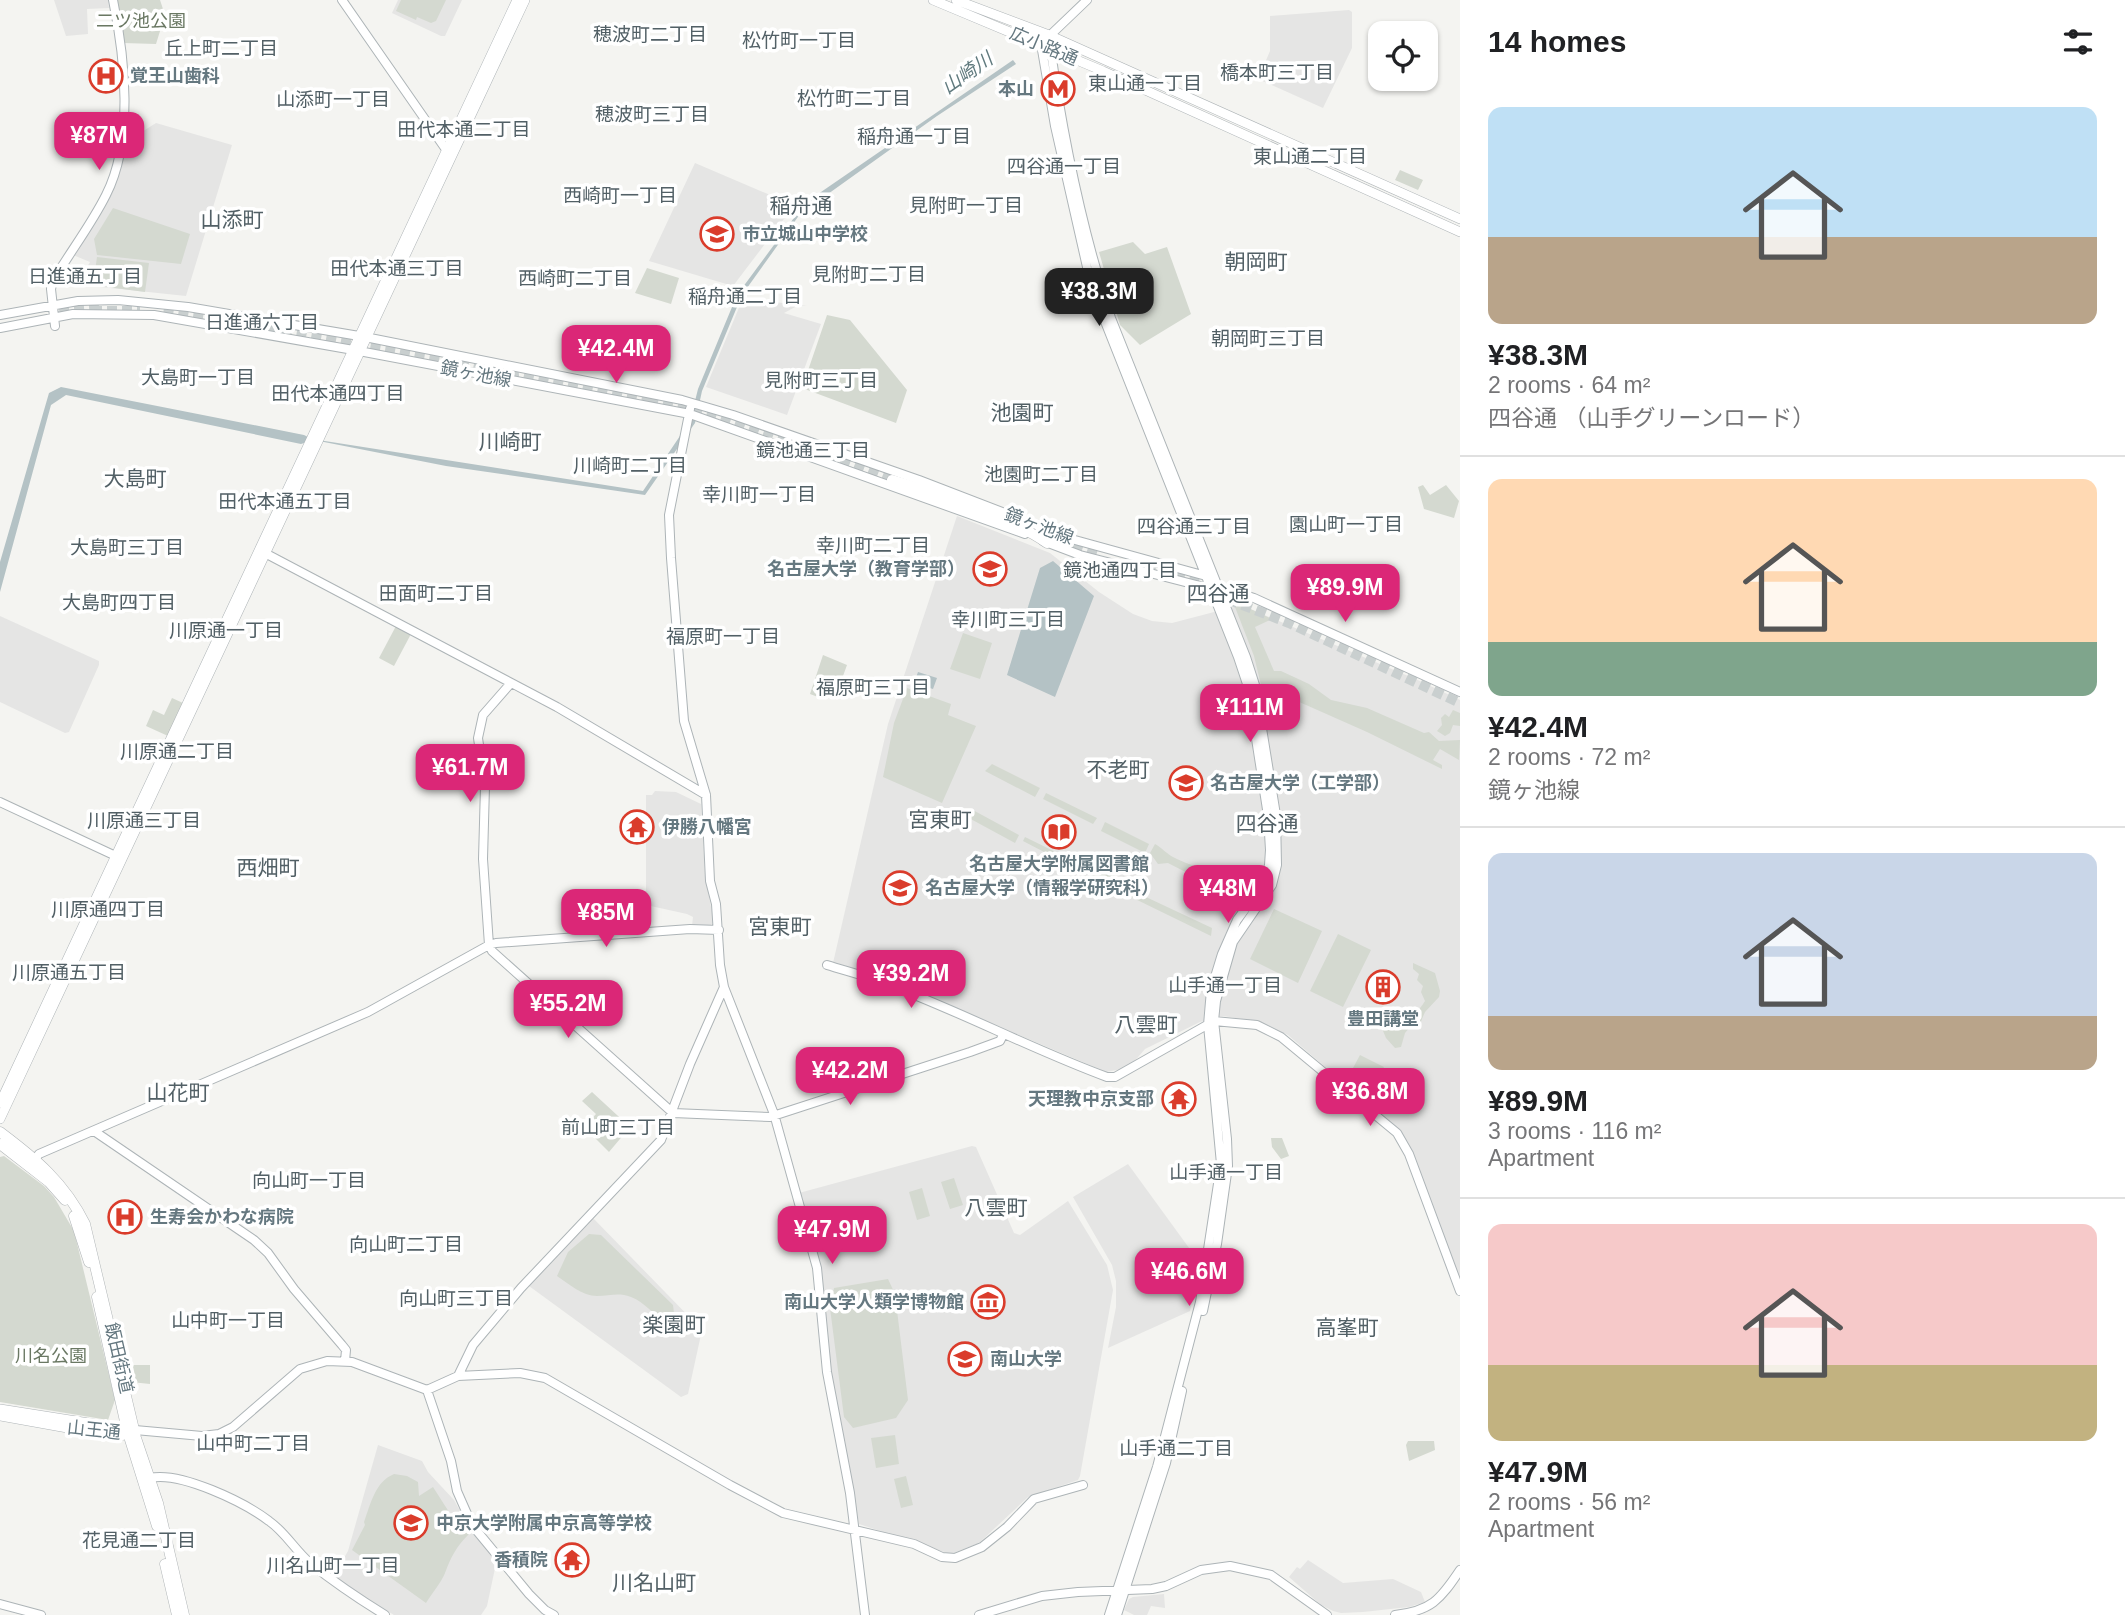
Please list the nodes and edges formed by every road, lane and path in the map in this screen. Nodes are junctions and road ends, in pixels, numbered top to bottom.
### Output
1 (113, 0) edge
2 (342, 0) edge
3 (517, 0) edge
4 (524, 0) edge
5 (933, 0) edge
6 (956, 0) edge
7 (1087, 0) edge
8 (1049, 35) junction
9 (1041, 44) junction
10 (1051, 49) junction
11 (450, 152) junction
12 (1460, 219) edge
13 (1460, 232) edge
14 (53, 304) junction
15 (0, 315) edge
16 (55, 321) junction
17 (0, 328) edge
18 (362, 337) junction
19 (355, 350) junction
20 (691, 402) junction
21 (690, 414) junction
22 (892, 480) tunnel mouth
23 (1047, 543) junction
24 (263, 552) junction
25 (1206, 576) junction
26 (1215, 588) junction
27 (511, 683) junction
28 (1460, 692) edge
29 (706, 795) junction
30 (0, 802) edge
31 (119, 858) junction
32 (719, 930) junction
33 (489, 945) junction
34 (827, 965) dead end
35 (724, 987) junction
36 (1211, 1023) junction
37 (1003, 1035) junction
38 (0, 1103) edge
39 (673, 1113) junction
40 (775, 1116) junction
41 (0, 1119) edge
42 (94, 1131) junction
43 (0, 1132) edge
44 (0, 1144) edge
45 (33, 1162) junction
46 (1460, 1291) edge
47 (345, 1361) junction
48 (457, 1376) junction
49 (427, 1390) junction
50 (0, 1409) edge
51 (0, 1416) edge
52 (130, 1431) junction
53 (150, 1478) junction
54 (1083, 1485) dead end
55 (856, 1531) junction
56 (1460, 1570) edge
57 (1122, 1590) junction
58 (0, 1604) edge
59 (41, 1615) edge
60 (177, 1615) edge
61 (184, 1615) edge
62 (385, 1615) edge
63 (554, 1615) edge
64 (865, 1615) edge
65 (979, 1615) edge
66 (1109, 1615) edge
67 (1117, 1615) edge
68 (1327, 1615) edge
69 (1395, 1615) edge

1 - 14 street
2 - 11 street
3 - 11 main road
4 - 11 main road
5 - 9 main road, 広小路通
6 - 8 main road, 広小路通
7 - 8 street
8 - 9 street
8 - 10 street
8 - 12 main road, 広小路通
9 - 10 main road, 広小路通
9 - 25 street
10 - 13 main road, 広小路通
10 - 26 street
11 - 18 main road
14 - 15 street, 鏡ヶ池線
14 - 16 street
14 - 18 street, 鏡ヶ池線
16 - 17 street, 鏡ヶ池線
16 - 19 street, 鏡ヶ池線
18 - 19 main road
18 - 20 street, 鏡ヶ池線
19 - 21 street, 鏡ヶ池線
19 - 24 main road
20 - 21 street
20 - 25 street, 鏡ヶ池線
21 - 23 street, 鏡ヶ池線
21 - 29 street
22 - 23 highway
23 - 26 street, 鏡ヶ池線
24 - 27 street
24 - 31 main road
25 - 26 street, 鏡ヶ池線
26 - 28 street
26 - 36 street
27 - 29 street
27 - 33 street
29 - 32 street
30 - 31 street
31 - 38 main road
31 - 41 main road
32 - 33 street
32 - 35 street
33 - 39 street
33 - 42 street
34 - 37 street
35 - 39 street
35 - 40 street
36 - 37 street
36 - 46 street
36 - 57 street
37 - 40 street
39 - 40 street
39 - 48 street
40 - 55 street
42 - 45 street
42 - 47 street
43 - 45 highway, 飯田街道
44 - 45 highway, 飯田街道
45 - 52 highway, 飯田街道
47 - 49 street
47 - 52 street
48 - 49 street
48 - 55 street
49 - 63 street
50 - 52 main road, 山王通
51 - 52 main road, 山王通
52 - 53 highway, 飯田街道
52 - 60 highway, 飯田街道
53 - 61 highway, 飯田街道
53 - 62 street
54 - 55 street
55 - 64 street
56 - 69 street
57 - 65 street
57 - 66 street
57 - 67 street
57 - 68 street
58 - 59 street

